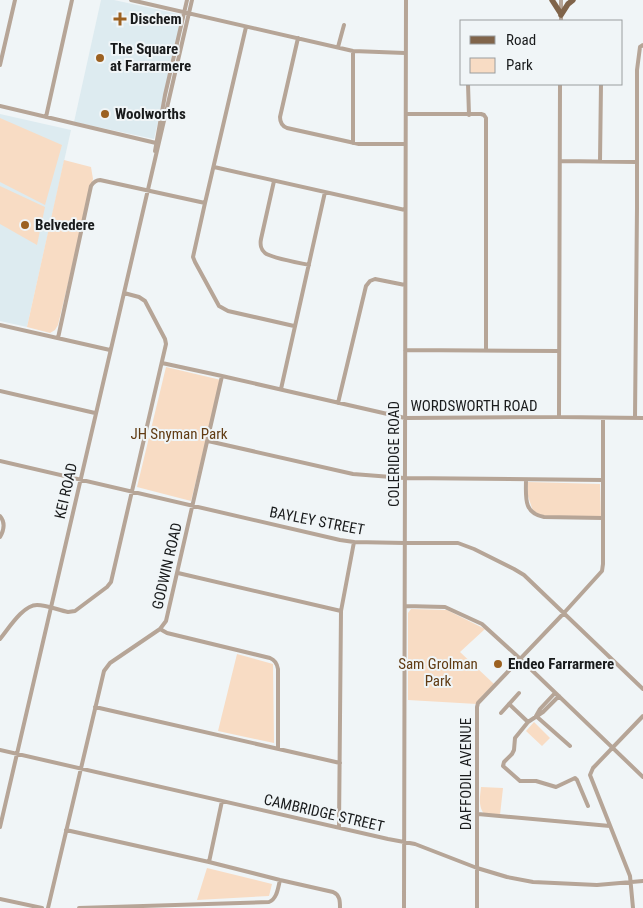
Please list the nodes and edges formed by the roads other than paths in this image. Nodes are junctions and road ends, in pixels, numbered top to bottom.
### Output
1 (15, 0) edge
2 (72, 0) edge
3 (131, 0) edge
4 (187, 0) edge
5 (192, 0) edge
6 (406, 0) edge
7 (552, 0) edge
8 (560, 0) edge
9 (573, 0) edge
10 (187, 13) junction
11 (561, 16) edge
12 (344, 25) dead end
13 (246, 27) junction
14 (298, 38) junction
15 (643, 45) edge
16 (338, 48) junction
17 (353, 51) junction
18 (405, 53) junction
19 (0, 66) edge
20 (468, 85) edge
21 (560, 85) edge
22 (601, 85) edge
23 (0, 106) edge
24 (406, 114) junction
25 (469, 115) junction
26 (46, 117) junction
27 (353, 143) junction
28 (157, 144) junction
29 (405, 144) junction
30 (560, 161) junction
31 (600, 161) junction
32 (636, 162) junction
33 (214, 167) junction
34 (274, 181) junction
35 (147, 190) junction
36 (325, 192) junction
37 (204, 203) junction
38 (637, 208) junction
39 (643, 208) edge
40 (405, 210) junction
41 (309, 265) junction
42 (405, 285) junction
43 (124, 293) junction
44 (0, 325) edge
45 (294, 326) junction
46 (58, 338) junction
47 (110, 350) junction
48 (405, 350) junction
49 (486, 350) junction
50 (559, 351) junction
51 (162, 363) junction
52 (222, 376) junction
53 (281, 389) junction
54 (0, 391) edge
55 (338, 403) junction
56 (96, 413) junction
57 (559, 417) junction
58 (405, 418) junction
59 (603, 418) junction
60 (635, 418) junction
61 (643, 418) edge
62 (208, 441) junction
63 (0, 461) edge
64 (404, 478) junction
65 (80, 480) junction
66 (526, 480) junction
67 (603, 480) junction
68 (131, 492) junction
69 (192, 505) junction
70 (1, 518) edge
71 (603, 518) junction
72 (0, 537) edge
73 (354, 542) junction
74 (405, 543) junction
75 (178, 573) junction
76 (405, 606) junction
77 (50, 608) junction
78 (341, 611) junction
79 (564, 614) junction
80 (160, 629) junction
81 (0, 639) edge
82 (520, 659) junction
83 (643, 689) edge
84 (519, 693) dead end
85 (557, 694) junction
86 (509, 704) junction
87 (95, 707) junction
88 (501, 713) dead end
89 (536, 716) junction
90 (643, 716) edge
91 (528, 722) junction
92 (570, 746) dead end
93 (613, 748) junction
94 (278, 749) junction
95 (0, 750) edge
96 (16, 754) junction
97 (340, 763) junction
98 (81, 768) junction
99 (643, 777) edge
100 (222, 801) junction
101 (588, 806) dead end
102 (478, 814) junction
103 (0, 826) edge
104 (610, 826) junction
105 (339, 827) junction
106 (66, 830) junction
107 (404, 842) junction
108 (208, 862) junction
109 (477, 868) junction
110 (280, 880) junction
111 (643, 881) edge
112 (631, 882) junction
113 (0, 899) edge
114 (166, 907) edge
115 (42, 908) edge
116 (48, 908) edge
117 (79, 908) edge
118 (340, 908) edge
119 (404, 908) edge
120 (477, 908) edge
121 (634, 908) edge

1 - 19 street
2 - 26 street
3 - 10 street
4 - 10 street, KEI ROAD
5 - 10 street, KEI ROAD
6 - 18 street, COLERIDGE ROAD
7 - 11 main road
8 - 11 street
9 - 11 main road
10 - 13 street
10 - 28 street, KEI ROAD
12 - 16 street
13 - 14 street
13 - 33 street
14 - 16 street
14 - 27 street
15 - 32 street
16 - 17 street
17 - 18 street
17 - 27 street
18 - 24 street, COLERIDGE ROAD
20 - 25 street
21 - 30 street
22 - 31 street
23 - 26 street
24 - 25 street
24 - 29 street, COLERIDGE ROAD
25 - 49 street
26 - 28 street
27 - 29 street
28 - 35 street, KEI ROAD
29 - 40 street, COLERIDGE ROAD
30 - 31 street
30 - 50 street
31 - 32 street
32 - 38 street
33 - 34 street
33 - 37 street
34 - 36 street
34 - 41 street
35 - 37 street
35 - 43 street, KEI ROAD
35 - 46 street
36 - 40 street
36 - 41 street
37 - 45 street
38 - 39 street
38 - 60 street
40 - 42 street, COLERIDGE ROAD
41 - 45 street
42 - 48 street, COLERIDGE ROAD
42 - 55 street
43 - 47 street, KEI ROAD
43 - 51 street
44 - 46 street
45 - 53 street
46 - 47 street
47 - 56 street, KEI ROAD
48 - 49 street
48 - 58 street, COLERIDGE ROAD
49 - 50 street
50 - 57 street
51 - 52 street, WORDSWORTH ROAD
51 - 68 street
52 - 53 street, WORDSWORTH ROAD
52 - 62 street, GODWIN ROAD
53 - 55 street, WORDSWORTH ROAD
54 - 56 street
55 - 58 street, WORDSWORTH ROAD
56 - 65 street, KEI ROAD
57 - 58 street, WORDSWORTH ROAD
57 - 59 street, WORDSWORTH ROAD
58 - 64 street, COLERIDGE ROAD
59 - 60 street, WORDSWORTH ROAD
59 - 67 street, DAFFODIL AVENUE
60 - 61 street, WORDSWORTH ROAD
62 - 64 street
62 - 69 street, GODWIN ROAD
63 - 65 street, BAYLEY STREET
64 - 66 street
64 - 74 street, COLERIDGE ROAD
65 - 68 street, BAYLEY STREET
65 - 77 street, KEI ROAD
66 - 67 street
66 - 71 street
67 - 71 street, DAFFODIL AVENUE
68 - 69 street, BAYLEY STREET
68 - 77 street
69 - 73 street, BAYLEY STREET
69 - 75 street, GODWIN ROAD
70 - 72 street
71 - 79 street, DAFFODIL AVENUE
73 - 74 street, BAYLEY STREET
73 - 78 street
74 - 76 street, COLERIDGE ROAD
74 - 79 street, BAYLEY STREET
75 - 78 street
75 - 80 street, GODWIN ROAD
76 - 82 street
76 - 107 street, COLERIDGE ROAD
77 - 81 street
77 - 96 street, KEI ROAD
78 - 97 street
79 - 82 street, DAFFODIL AVENUE
79 - 83 street, BAYLEY STREET
80 - 87 street, GODWIN ROAD
80 - 94 street
82 - 85 street
82 - 102 street, DAFFODIL AVENUE
84 - 86 street
85 - 89 street
85 - 93 street
86 - 88 street
86 - 91 street
87 - 94 street
87 - 98 street, GODWIN ROAD
89 - 91 street
89 - 92 street
90 - 93 street
91 - 101 street
93 - 99 street
93 - 104 street
94 - 97 street
95 - 96 street, CAMBRIDGE STREET
96 - 98 street, CAMBRIDGE STREET
96 - 103 street, KEI ROAD
97 - 105 street
98 - 100 street, CAMBRIDGE STREET
98 - 106 street, GODWIN ROAD
100 - 105 street, CAMBRIDGE STREET
100 - 108 street
102 - 104 street
102 - 109 street, DAFFODIL AVENUE
104 - 112 street
105 - 107 street, CAMBRIDGE STREET
106 - 108 street
106 - 116 street, GODWIN ROAD
107 - 109 street, CAMBRIDGE STREET
107 - 119 street, COLERIDGE ROAD
108 - 110 street
109 - 112 street, CAMBRIDGE STREET
109 - 120 street, DAFFODIL AVENUE
110 - 114 street
110 - 118 street
111 - 112 street, CAMBRIDGE STREET
112 - 121 street
113 - 115 street
114 - 117 street

